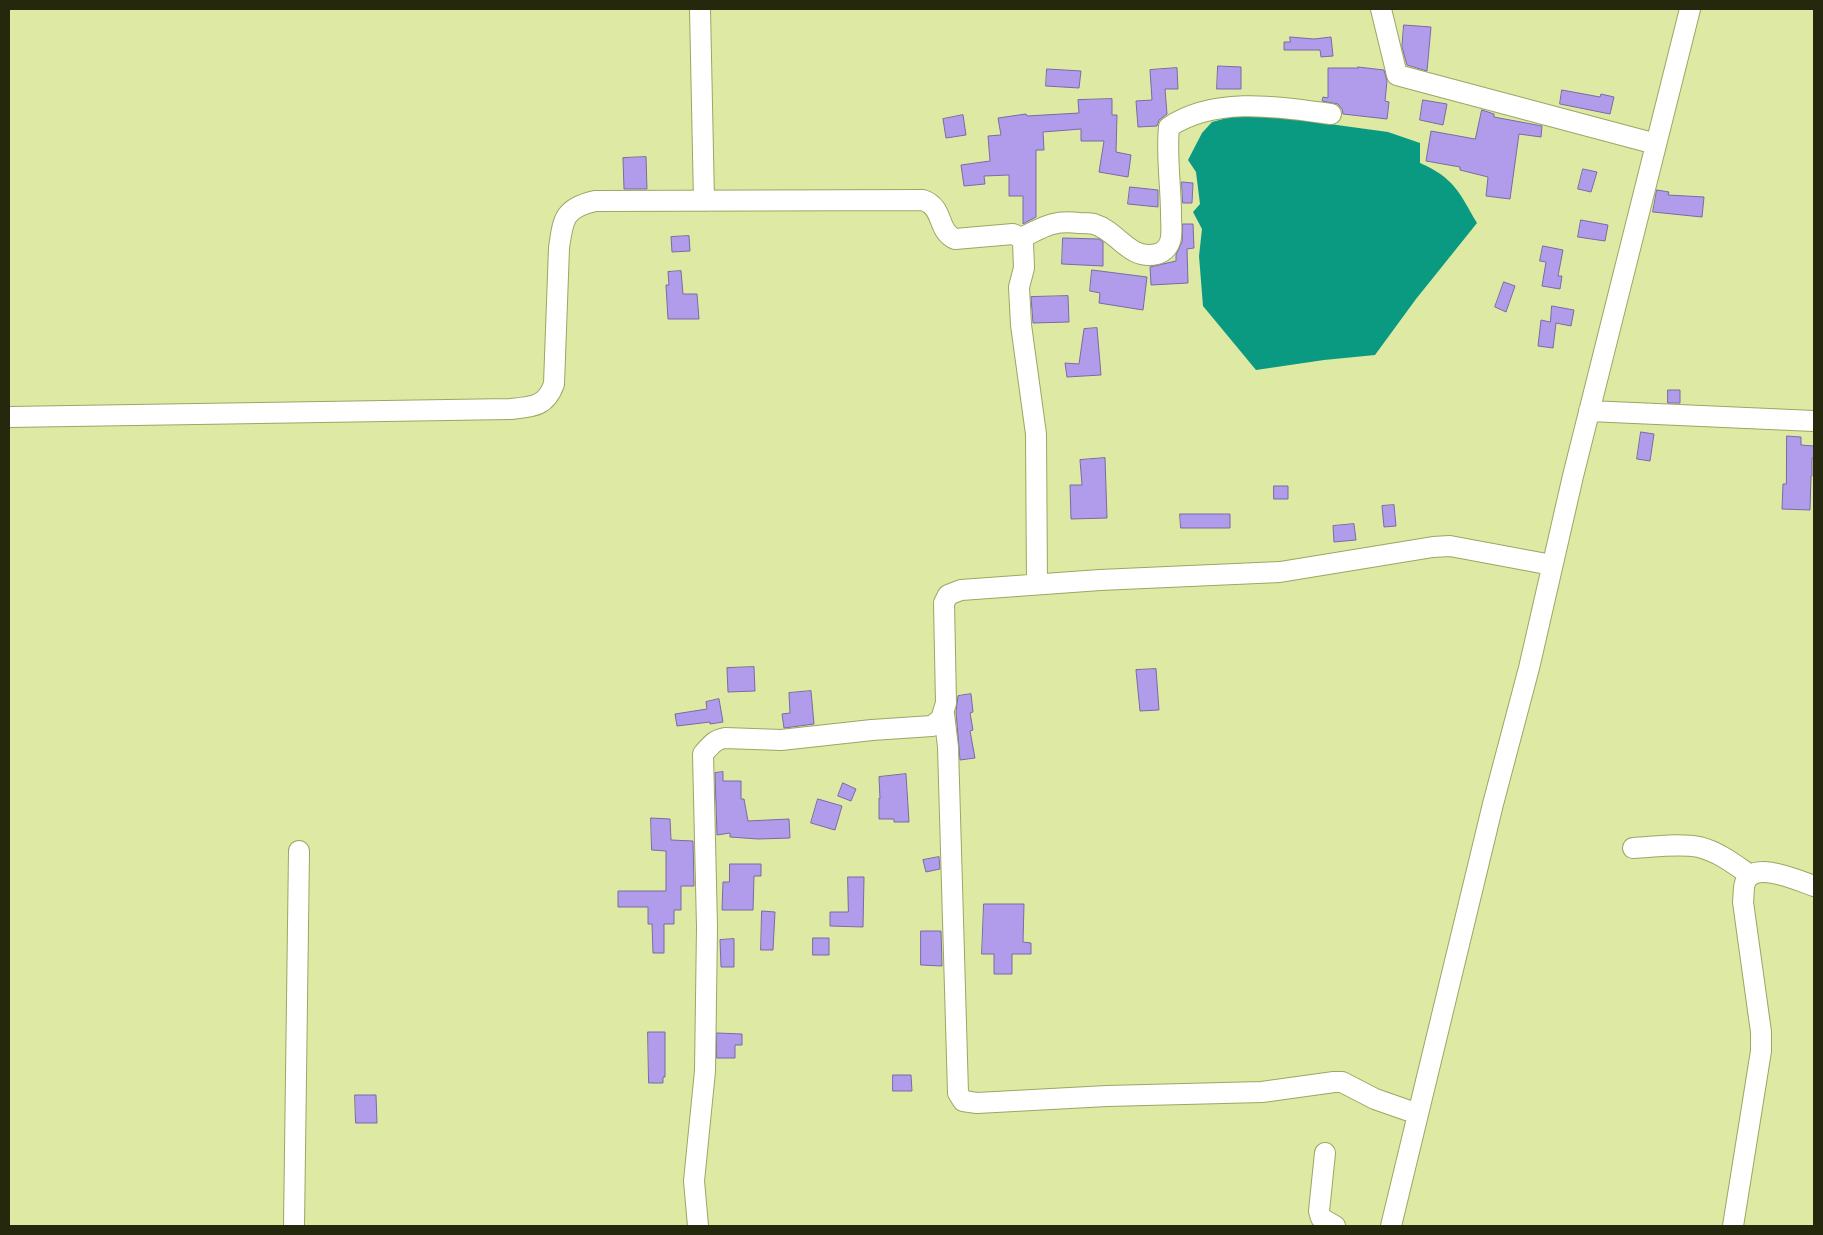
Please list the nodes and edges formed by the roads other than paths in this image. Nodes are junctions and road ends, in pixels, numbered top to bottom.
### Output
1 (700, 9) edge
2 (1381, 9) edge
3 (1690, 9) edge
4 (1331, 114) dead end
5 (1656, 144) junction
6 (704, 201) junction
7 (1021, 238) junction
8 (1589, 411) junction
9 (9, 417) edge
10 (1814, 421) edge
11 (1552, 566) junction
12 (1037, 584) junction
13 (944, 714) junction
14 (1633, 848) dead end
15 (299, 851) dead end
16 (1750, 875) junction
17 (1814, 886) edge
18 (1418, 1114) junction
19 (1325, 1153) dead end
20 (294, 1226) edge
21 (698, 1226) edge
22 (1335, 1226) edge
23 (1391, 1226) edge
24 (1733, 1226) edge

1 - 6 street
2 - 5 street
3 - 5 street
4 - 7 street
5 - 8 street
6 - 7 street
6 - 9 street
7 - 12 street
8 - 10 street
8 - 11 street
11 - 12 street
11 - 18 street
12 - 13 street
13 - 18 street
13 - 21 street
14 - 16 street
15 - 20 street
16 - 17 street
16 - 24 street
18 - 23 street
19 - 22 street

